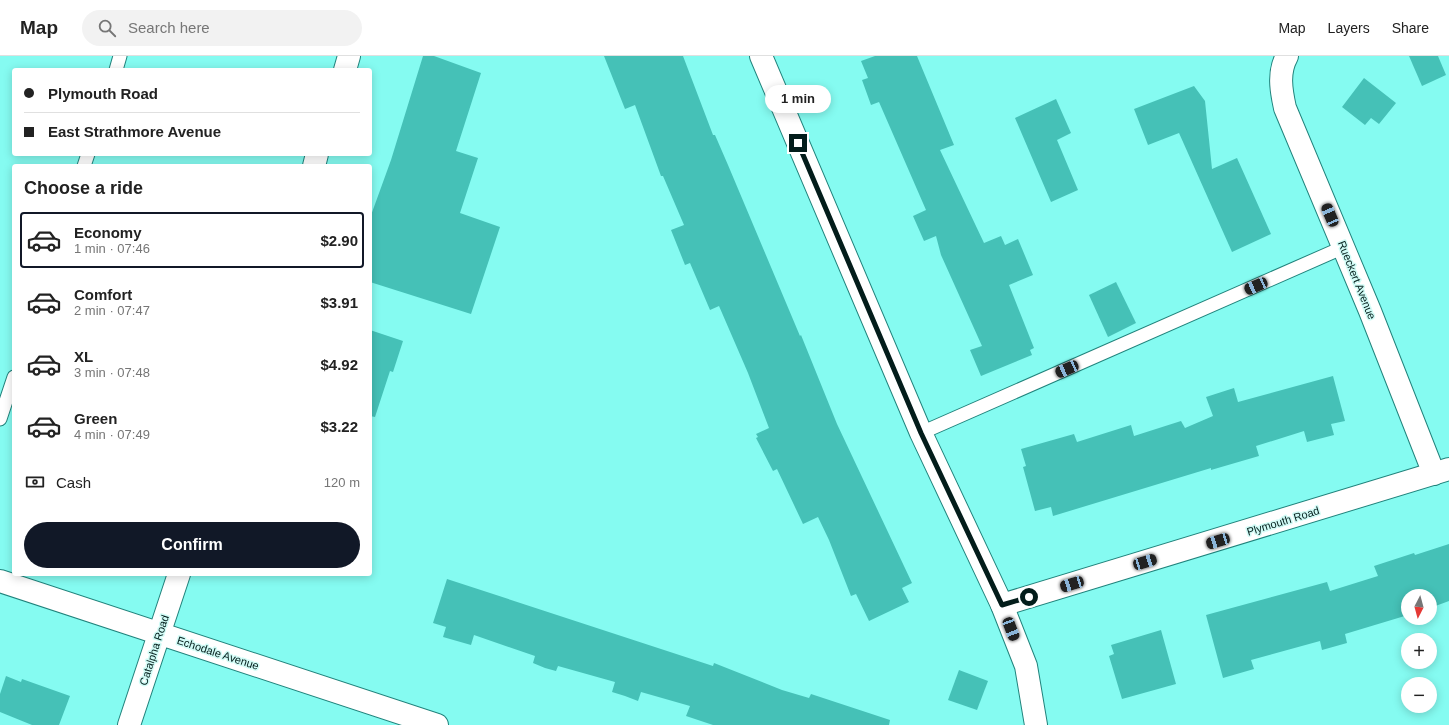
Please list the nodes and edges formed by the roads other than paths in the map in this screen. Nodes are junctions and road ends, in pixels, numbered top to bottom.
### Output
1 (120, 56) edge
2 (349, 56) edge
3 (761, 56) edge
4 (1285, 59) edge
5 (117, 68) edge
6 (346, 68) edge
7 (1344, 247) junction
8 (12, 383) edge
9 (0, 419) edge
10 (921, 433) junction
11 (1441, 472) edge
12 (178, 576) edge
13 (0, 581) edge
14 (1002, 605) junction
15 (160, 634) junction
16 (129, 725) edge
17 (437, 725) edge
18 (1036, 725) edge

1 - 5 lane
2 - 6 street
3 - 10 street
4 - 7 street, Rueckert Avenue
7 - 10 lane
7 - 11 street, Rueckert Avenue
8 - 9 lane
10 - 14 street
11 - 14 street, Plymouth Road
12 - 15 street, Catalpha Road
13 - 15 street, Echodale Avenue
14 - 18 street
15 - 16 street, Catalpha Road
15 - 17 street, Echodale Avenue

